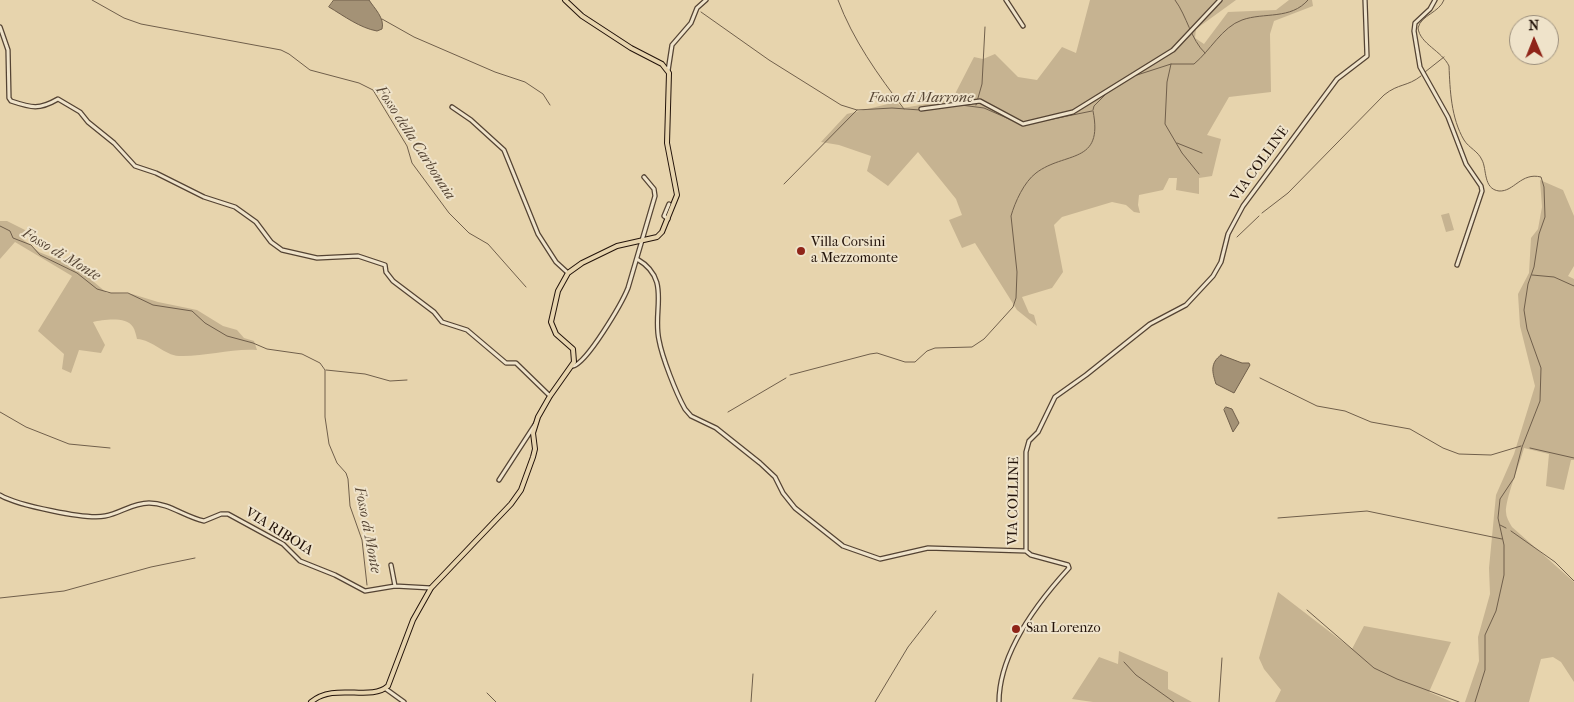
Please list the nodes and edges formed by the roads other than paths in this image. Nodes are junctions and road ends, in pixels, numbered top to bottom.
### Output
1 (565, 0) edge
2 (706, 0) edge
3 (1006, 0) edge
4 (1220, 0) edge
5 (1364, 0) edge
6 (1435, 0) edge
7 (1023, 26) dead end
8 (0, 27) edge
9 (668, 71) junction
10 (452, 107) dead end
11 (921, 109) dead end
12 (644, 178) dead end
13 (669, 204) dead end
14 (668, 219) junction
15 (642, 240) junction
16 (636, 259) junction
17 (1457, 265) dead end
18 (568, 273) junction
19 (573, 366) junction
20 (550, 396) junction
21 (536, 423) junction
22 (499, 480) dead end
23 (0, 495) edge
24 (1026, 551) junction
25 (391, 565) dead end
26 (395, 586) junction
27 (431, 588) junction
28 (386, 688) junction
29 (311, 702) edge
30 (404, 702) edge
31 (999, 702) edge

1 - 9 main road
2 - 9 street
3 - 7 street
4 - 11 street
5 - 24 street, VIA COLLINE
6 - 17 street
8 - 20 street
9 - 14 main road
10 - 18 street
12 - 15 street
13 - 14 street
14 - 15 main road
15 - 16 street
15 - 18 main road
16 - 19 street
16 - 24 street, VIA COLLINE
18 - 19 main road
19 - 20 main road
20 - 21 main road
21 - 22 street
21 - 27 main road
23 - 26 street, VIA RIBOIA
24 - 31 street
25 - 26 street
26 - 27 street, VIA RIBOIA
27 - 28 main road
28 - 29 main road
28 - 30 street

